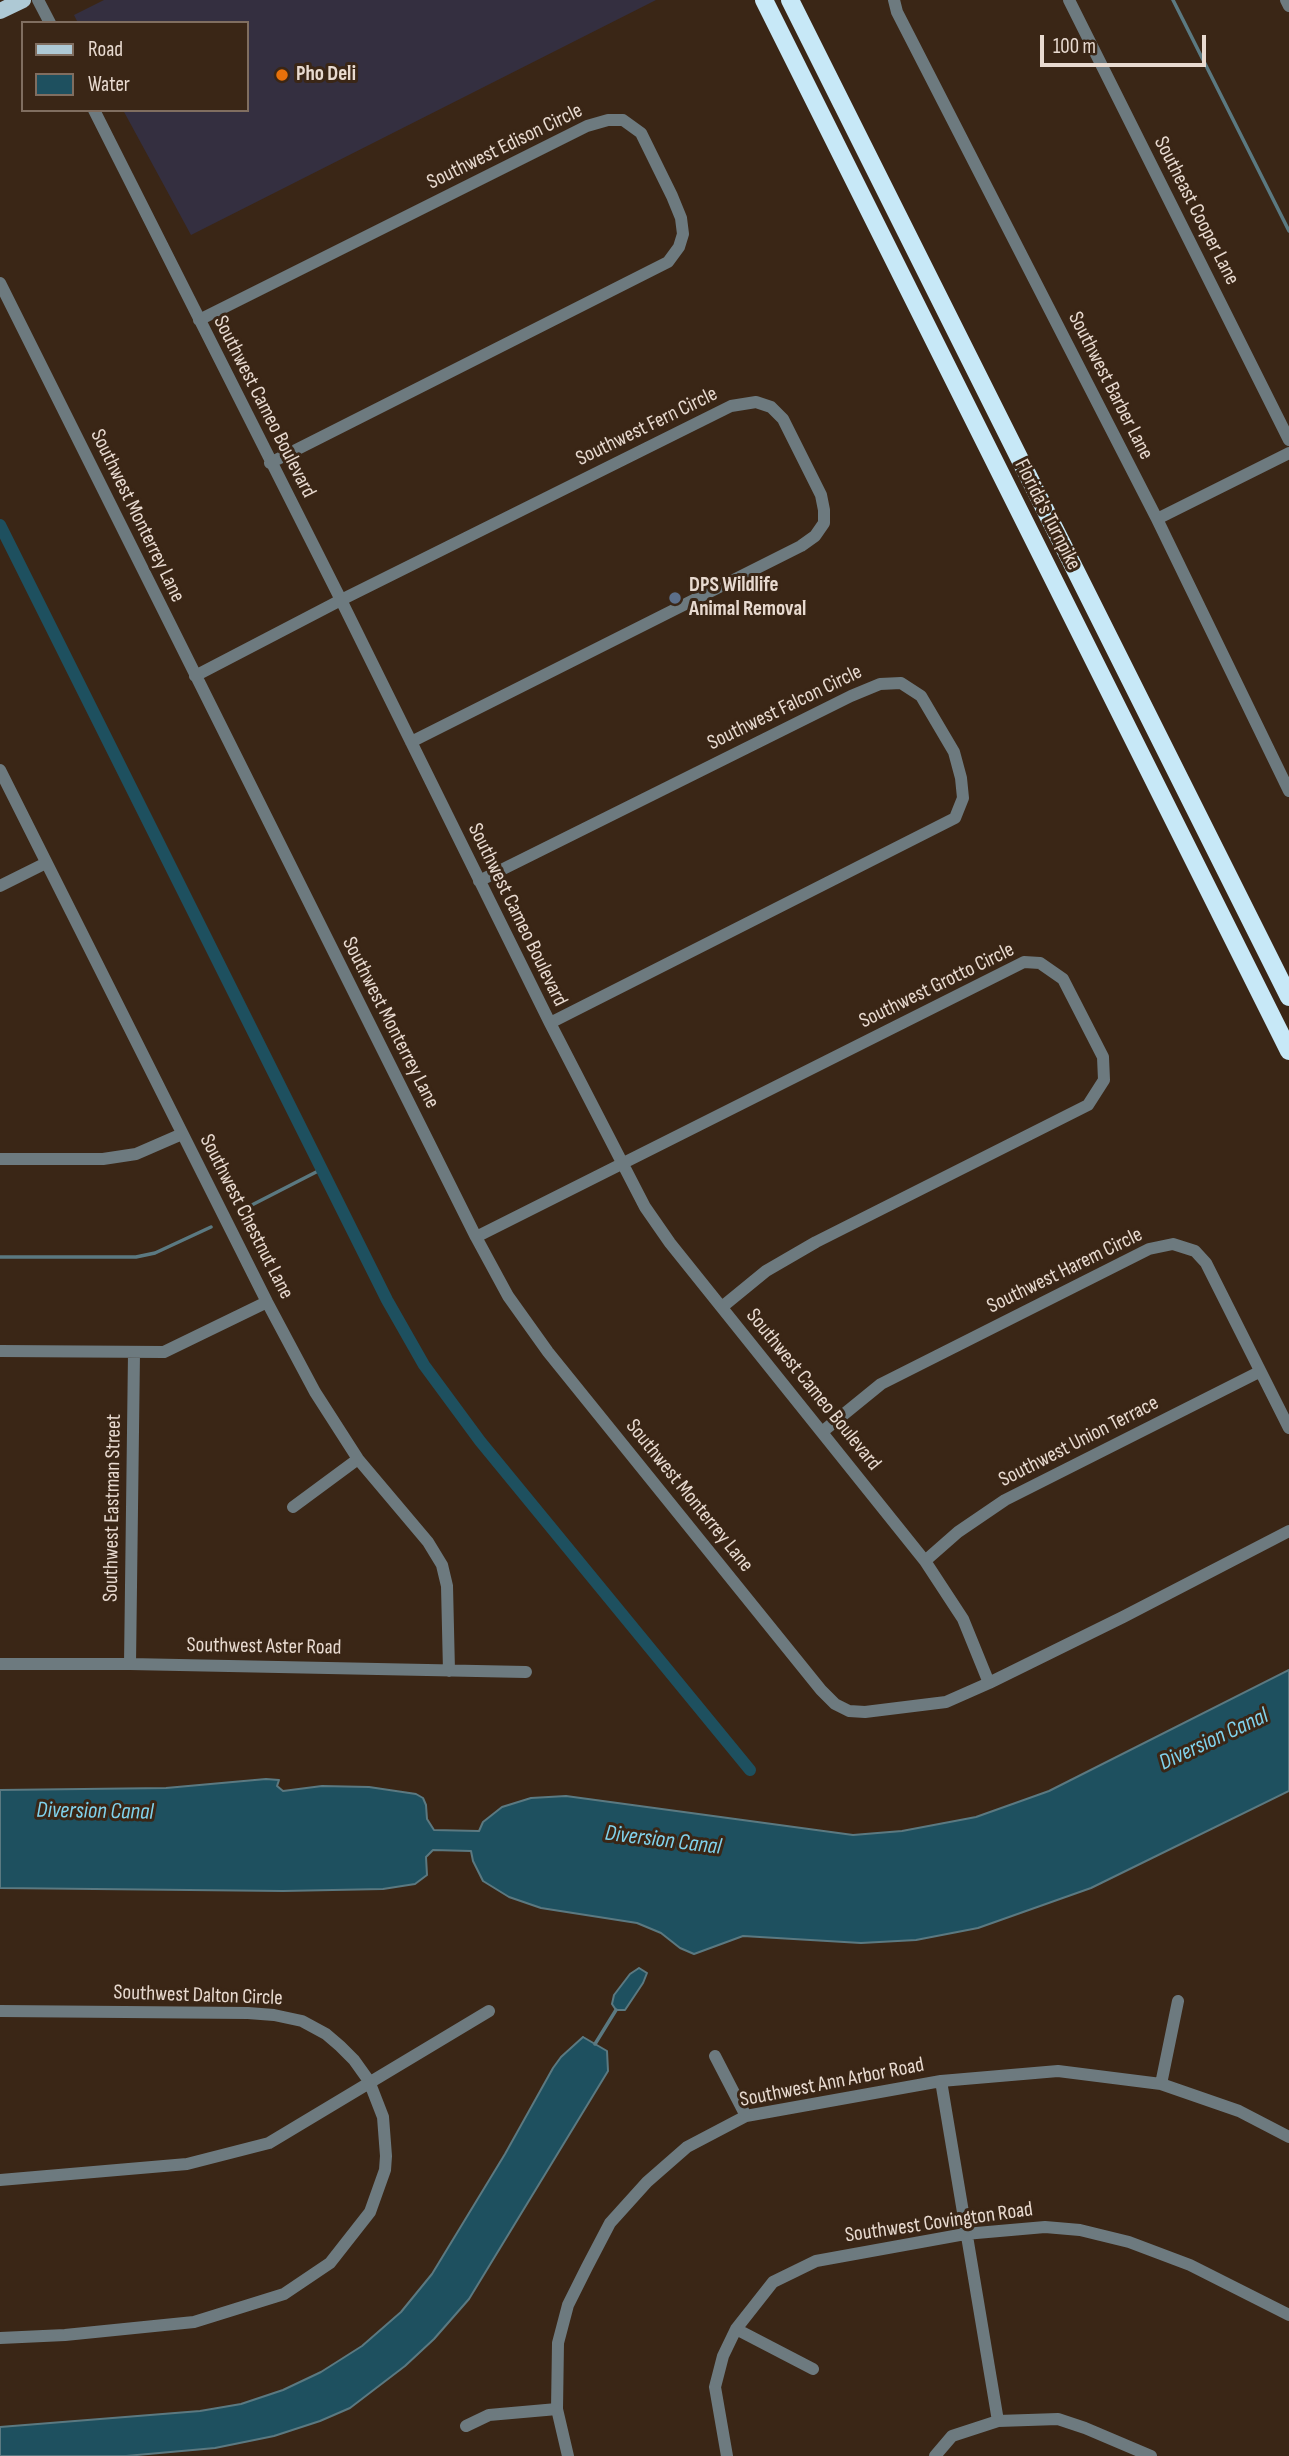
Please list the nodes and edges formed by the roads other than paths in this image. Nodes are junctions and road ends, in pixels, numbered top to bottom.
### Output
1 (23, 0) edge
2 (38, 0) edge
3 (764, 0) edge
4 (790, 0) edge
5 (894, 0) edge
6 (1069, 0) edge
7 (1286, 0) edge
8 (1289, 6) edge
9 (0, 11) edge
10 (49, 21) edge
11 (95, 112) edge
12 (0, 284) edge
13 (199, 320) junction
14 (1289, 440) edge
15 (1289, 453) edge
16 (270, 463) junction
17 (1157, 519) junction
18 (341, 600) junction
19 (195, 676) junction
20 (411, 742) junction
21 (0, 770) edge
22 (1289, 791) edge
23 (46, 863) junction
24 (479, 881) junction
25 (0, 886) edge
26 (1289, 997) edge
27 (550, 1023) junction
28 (1289, 1051) edge
29 (182, 1134) junction
30 (0, 1159) edge
31 (622, 1165) junction
32 (475, 1237) junction
33 (267, 1303) junction
34 (722, 1307) junction
35 (0, 1350) edge
36 (134, 1353) junction
37 (1259, 1372) junction
38 (1289, 1428) edge
39 (822, 1432) junction
40 (358, 1459) junction
41 (293, 1507) dead end
42 (1289, 1531) edge
43 (925, 1561) junction
44 (0, 1664) edge
45 (130, 1664) junction
46 (449, 1671) junction
47 (526, 1672) dead end
48 (989, 1683) junction
49 (1178, 2001) dead end
50 (0, 2011) edge
51 (489, 2011) dead end
52 (715, 2056) dead end
53 (369, 2081) junction
54 (941, 2081) junction
55 (1161, 2084) junction
56 (746, 2116) junction
57 (1289, 2137) edge
58 (0, 2180) edge
59 (965, 2234) junction
60 (1289, 2315) edge
61 (736, 2329) junction
62 (0, 2338) edge
63 (813, 2369) dead end
64 (557, 2409) junction
65 (998, 2421) junction
66 (466, 2426) dead end
67 (568, 2456) edge
68 (727, 2456) edge
69 (936, 2456) edge
70 (1151, 2456) edge

1 - 9 main road
2 - 10 street
3 - 28 highway, Florida's Turnpike
4 - 26 highway, Florida's Turnpike
5 - 17 street, Southwest Barber Lane
6 - 14 street, Southeast Cooper Lane
7 - 8 street
11 - 13 street, Southwest Cameo Boulevard
12 - 19 street, Southwest Monterrey Lane
13 - 16 street, Southwest Cameo Boulevard
13 - 16 street, Southwest Edison Circle
15 - 17 street
16 - 18 street, Southwest Cameo Boulevard
17 - 22 street, Southwest Barber Lane
18 - 19 street, Southwest Fern Circle
18 - 20 street, Southwest Cameo Boulevard
18 - 20 street, Southwest Fern Circle
19 - 32 street, Southwest Monterrey Lane
20 - 24 street, Southwest Cameo Boulevard
21 - 23 street, Southwest Chestnut Lane
23 - 25 street
23 - 29 street, Southwest Chestnut Lane
24 - 27 street, Southwest Cameo Boulevard
24 - 27 street, Southwest Falcon Circle
27 - 31 street, Southwest Cameo Boulevard
29 - 30 street
29 - 33 street, Southwest Chestnut Lane
31 - 32 street, Southwest Grotto Circle
31 - 34 street, Southwest Cameo Boulevard
31 - 34 street, Southwest Grotto Circle
32 - 48 street, Southwest Monterrey Lane
33 - 36 street
33 - 40 street, Southwest Chestnut Lane
34 - 39 street, Southwest Cameo Boulevard
35 - 36 street
36 - 45 street, Southwest Eastman Street
37 - 38 street, Southwest Harem Circle
37 - 39 street, Southwest Harem Circle
37 - 43 street, Southwest Union Terrace
39 - 43 street, Southwest Cameo Boulevard
40 - 41 street
40 - 46 street, Southwest Chestnut Lane
42 - 48 street
43 - 48 street, Southwest Cameo Boulevard
44 - 45 street, Southwest Aster Road
45 - 46 street, Southwest Aster Road
46 - 47 street, Southwest Aster Road
49 - 55 street
50 - 53 street, Southwest Dalton Circle
51 - 53 street
52 - 56 street
53 - 58 street
53 - 62 street, Southwest Dalton Circle
54 - 55 street, Southwest Ann Arbor Road
54 - 56 street, Southwest Ann Arbor Road
54 - 59 street
55 - 57 street, Southwest Ann Arbor Road
56 - 64 street, Southwest Ann Arbor Road
59 - 60 street, Southwest Covington Road
59 - 61 street, Southwest Covington Road
59 - 65 street
61 - 63 street
61 - 68 street, Southwest Covington Road
64 - 66 street
64 - 67 street, Southwest Ann Arbor Road
65 - 69 street
65 - 70 street

